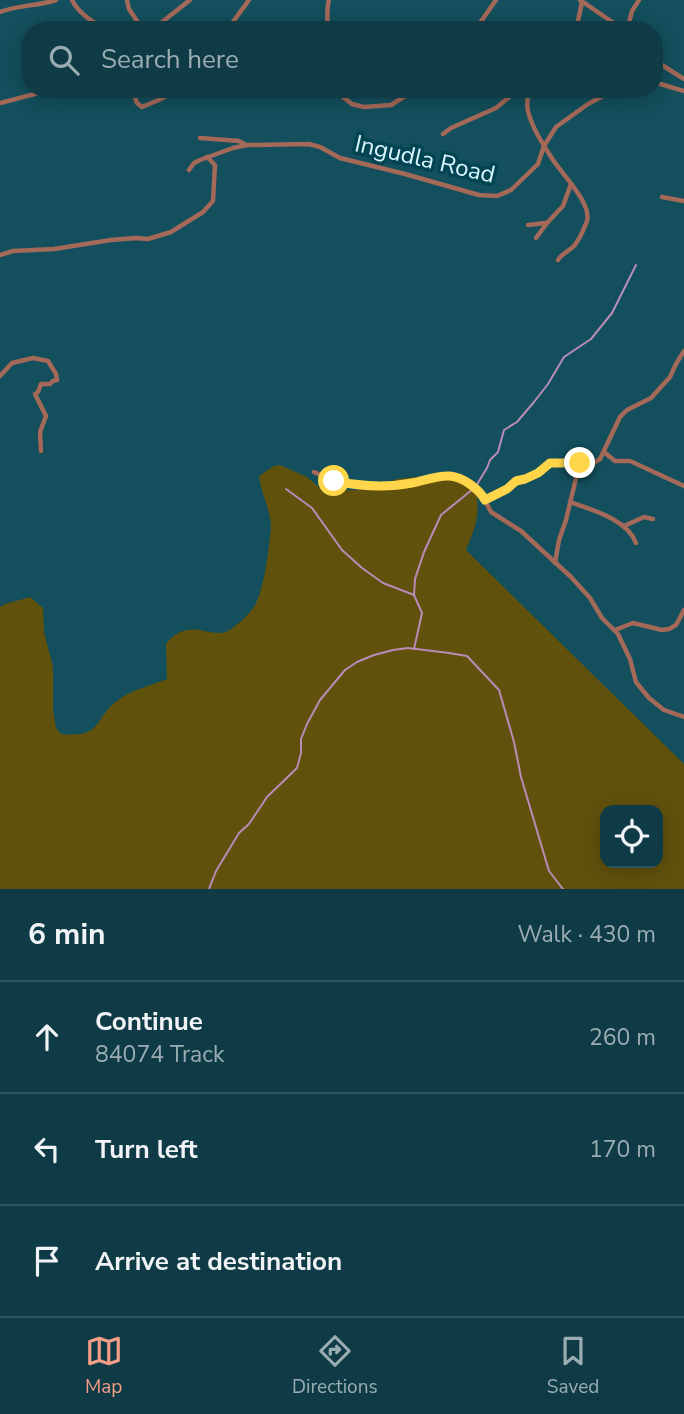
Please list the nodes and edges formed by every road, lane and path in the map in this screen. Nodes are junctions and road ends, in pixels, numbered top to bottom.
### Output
1 (56, 0) edge
2 (72, 0) edge
3 (127, 0) edge
4 (190, 0) edge
5 (248, 0) edge
6 (329, 0) edge
7 (496, 0) edge
8 (639, 0) edge
9 (581, 1) edge
10 (0, 12) edge
11 (92, 21) edge
12 (137, 21) edge
13 (163, 21) edge
14 (233, 21) edge
15 (328, 21) edge
16 (481, 21) edge
17 (578, 21) edge
18 (612, 21) edge
19 (629, 21) edge
20 (663, 66) edge
21 (684, 79) edge
22 (663, 85) edge
23 (684, 91) edge
24 (21, 98) edge
25 (135, 98) edge
26 (164, 98) edge
27 (344, 98) edge
28 (402, 98) edge
29 (508, 98) edge
30 (528, 98) edge
31 (599, 98) edge
32 (0, 103) edge
33 (443, 134) dead end
34 (200, 138) dead end
35 (247, 145) junction
36 (544, 146) junction
37 (207, 157) junction
38 (189, 170) dead end
39 (571, 183) junction
40 (662, 197) dead end
41 (684, 201) edge
42 (547, 223) junction
43 (528, 225) dead end
44 (536, 238) dead end
45 (0, 255) edge
46 (558, 261) dead end
47 (684, 351) edge
48 (0, 376) edge
49 (41, 451) dead end
50 (604, 452) junction
51 (594, 463) junction
52 (314, 472) dead end
53 (684, 486) edge
54 (485, 500) junction
55 (570, 502) junction
56 (653, 519) dead end
57 (623, 526) junction
58 (636, 543) dead end
59 (555, 563) junction
60 (684, 610) edge
61 (615, 630) junction
62 (684, 717) edge

1 - 10 street
2 - 11 street
3 - 12 street
4 - 13 street
5 - 14 street
6 - 15 street
7 - 16 street
8 - 19 street
9 - 17 street
9 - 18 street
20 - 21 street
22 - 23 street
24 - 32 street
25 - 26 street
27 - 28 street
29 - 33 street
30 - 36 street
31 - 36 street, Ingudla Road
34 - 35 street
35 - 36 street, Ingudla Road
35 - 37 street, Ingudla Road
36 - 39 street
37 - 38 street, Ingudla Road
37 - 45 street
39 - 42 street
39 - 46 street
40 - 41 street
42 - 43 street
42 - 44 street
47 - 50 street
48 - 49 street
50 - 51 street
50 - 53 street
51 - 54 street
51 - 55 street
52 - 54 street
54 - 59 street
55 - 57 street
55 - 59 street
56 - 57 street
57 - 58 street
59 - 61 street
60 - 61 street
61 - 62 street

